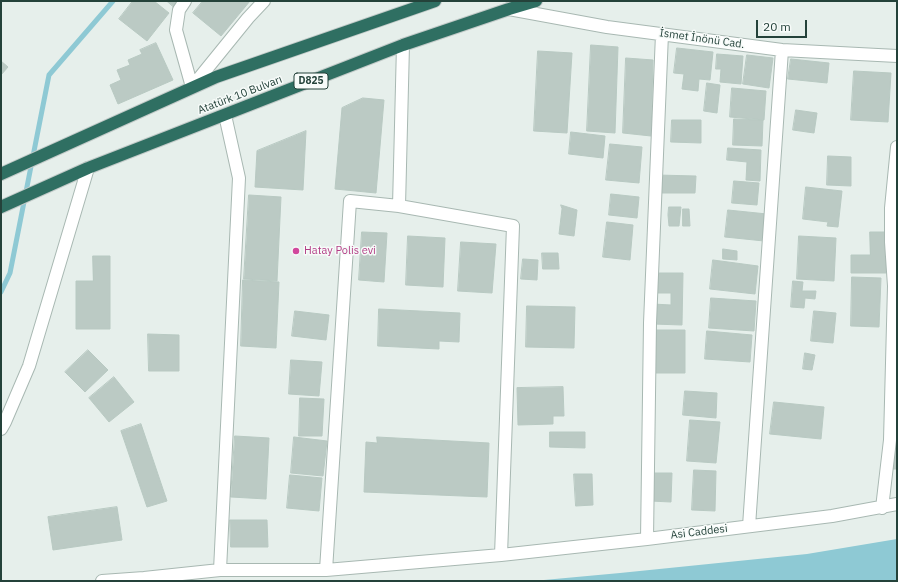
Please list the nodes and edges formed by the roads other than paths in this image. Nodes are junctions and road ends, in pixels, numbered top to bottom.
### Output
1 (185, 1) edge
2 (264, 1) edge
3 (435, 1) edge
4 (536, 1) edge
5 (509, 9) junction
6 (662, 34) junction
7 (403, 45) junction
8 (782, 50) junction
9 (897, 56) edge
10 (192, 87) junction
11 (225, 115) junction
12 (897, 147) edge
13 (88, 168) junction
14 (1, 174) edge
15 (399, 206) junction
16 (1, 207) edge
17 (1, 429) edge
18 (897, 504) edge
19 (882, 508) junction
20 (749, 526) junction
21 (647, 539) junction
22 (501, 555) junction
23 (220, 570) junction
24 (326, 570) junction
25 (102, 581) edge

1 - 10 street
2 - 10 street
3 - 10 highway
4 - 5 highway, Atatürk 10 Bulvarı / D825
5 - 6 street, İsmet İnönü Cad.
5 - 7 highway, Atatürk 10 Bulvarı / D825
6 - 8 street, İsmet İnönü Cad.
6 - 21 street
7 - 11 highway, Atatürk 10 Bulvarı / D825
7 - 15 street
8 - 9 street, İsmet İnönü Cad.
8 - 20 street
10 - 14 highway
11 - 13 highway, Atatürk 10 Bulvarı / D825
11 - 23 street
12 - 19 street
13 - 16 highway, Atatürk 10 Bulvarı / D825
13 - 17 street
15 - 22 street
15 - 24 street
18 - 19 street, Asi Caddesi
19 - 20 street, Asi Caddesi
20 - 21 street, Asi Caddesi
21 - 22 street, Asi Caddesi
22 - 24 street, Asi Caddesi
23 - 24 street, Asi Caddesi
23 - 25 street, Asi Caddesi

